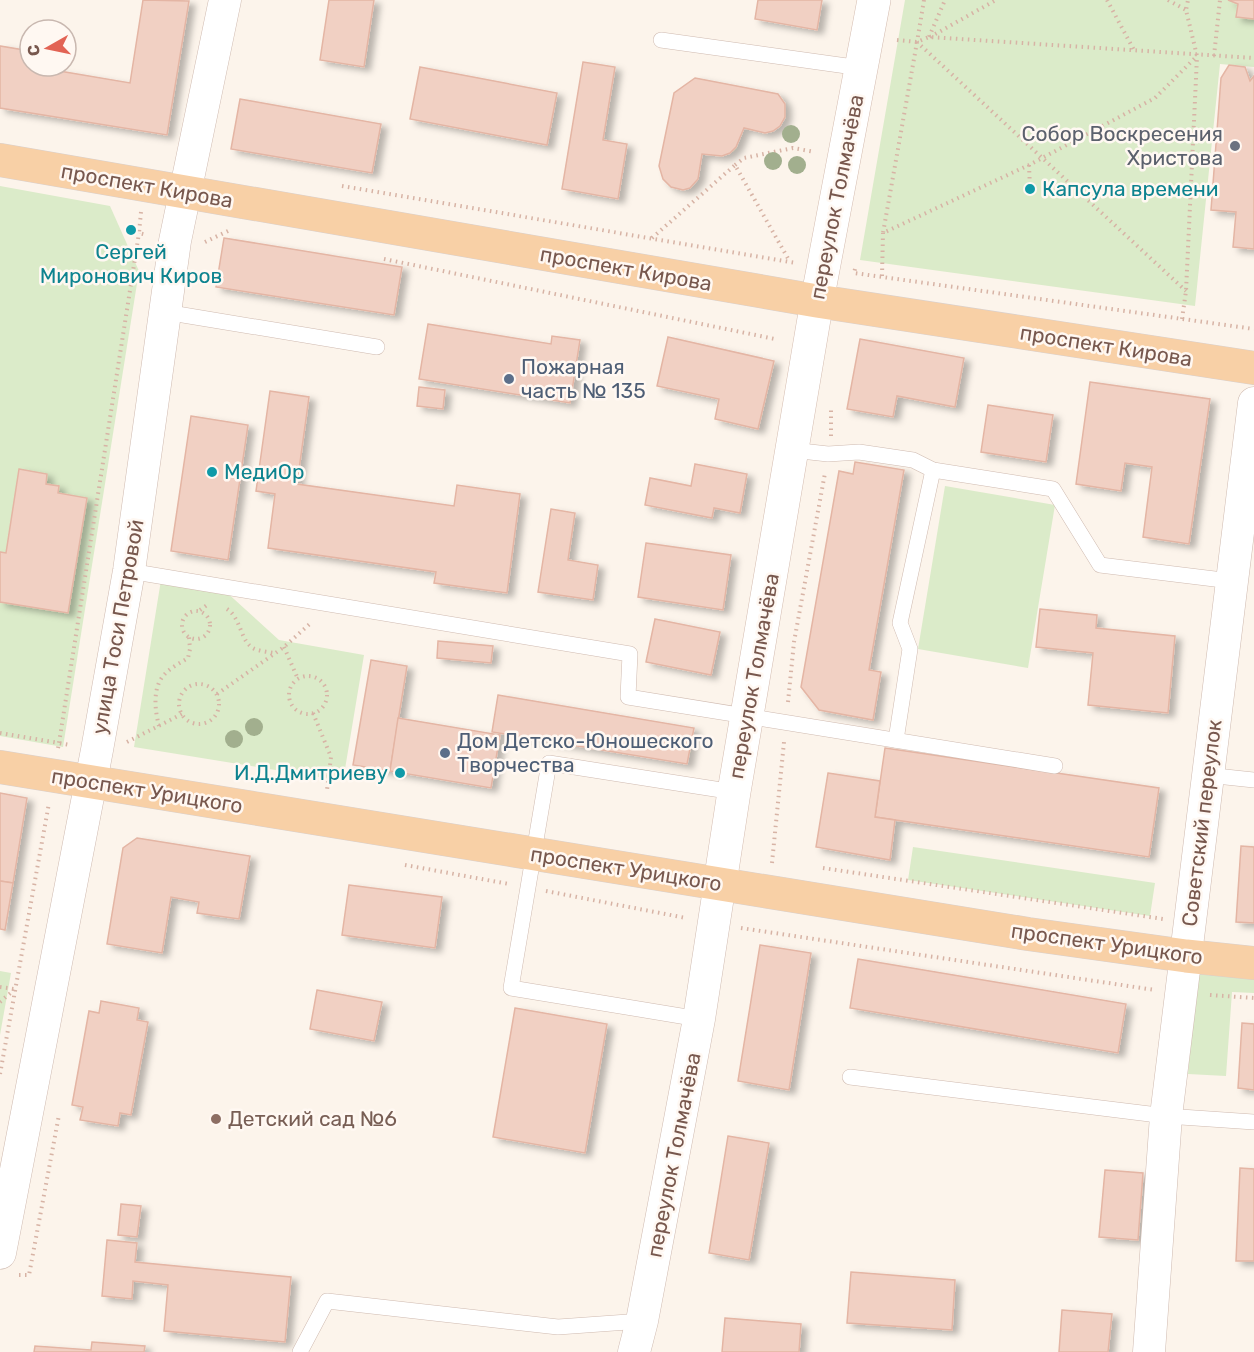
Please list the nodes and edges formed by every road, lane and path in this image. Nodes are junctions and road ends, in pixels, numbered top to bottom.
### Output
1 (225, 0) edge
2 (874, 0) edge
3 (924, 0) edge
4 (945, 0) edge
5 (996, 0) edge
6 (1107, 0) edge
7 (1168, 0) edge
8 (1188, 0) edge
9 (1220, 0) edge
10 (1186, 10) junction
11 (929, 37) junction
12 (888, 39) dead end
13 (661, 40) dead end
14 (917, 42) junction
15 (1136, 52) junction
16 (1197, 56) junction
17 (1214, 56) junction
18 (1254, 58) edge
19 (861, 68) junction
20 (825, 153) dead end
21 (1042, 158) junction
22 (0, 160) edge
23 (735, 165) junction
24 (1029, 165) junction
25 (332, 185) dead end
26 (1030, 189) dead end
27 (183, 193) junction
28 (233, 228) dead end
29 (139, 233) dead end
30 (883, 233) junction
31 (651, 239) junction
32 (201, 244) dead end
33 (383, 259) dead end
34 (854, 273) dead end
35 (882, 276) junction
36 (1186, 291) junction
37 (817, 301) junction
38 (165, 312) junction
39 (1182, 319) junction
40 (1254, 329) edge
41 (775, 339) dead end
42 (377, 348) dead end
43 (1254, 368) edge
44 (1254, 402) edge
45 (831, 406) dead end
46 (792, 450) junction
47 (828, 454) junction
48 (933, 470) junction
49 (129, 571) junction
50 (1232, 581) junction
51 (215, 604) dead end
52 (222, 605) dead end
53 (200, 610) junction
54 (189, 637) junction
55 (294, 638) dead end
56 (284, 647) junction
57 (275, 653) junction
58 (298, 679) junction
59 (217, 694) junction
60 (313, 713) junction
61 (182, 714) junction
62 (747, 716) junction
63 (786, 722) junction
64 (159, 726) junction
65 (0, 733) edge
66 (896, 740) junction
67 (127, 742) dead end
68 (1055, 766) dead end
69 (0, 767) edge
70 (1207, 775) junction
71 (1254, 780) edge
72 (327, 790) dead end
73 (734, 792) junction
74 (88, 796) junction
75 (534, 855) junction
76 (402, 865) dead end
77 (720, 883) junction
78 (529, 888) junction
79 (768, 891) junction
80 (714, 924) junction
81 (761, 931) junction
82 (1186, 956) junction
83 (1254, 963) edge
84 (0, 987) edge
85 (14, 989) junction
86 (1181, 993) junction
87 (1254, 998) edge
88 (0, 1002) edge
89 (699, 1019) junction
90 (0, 1074) edge
91 (850, 1077) dead end
92 (1166, 1116) junction
93 (1254, 1122) edge
94 (0, 1253) edge
95 (642, 1321) junction
96 (300, 1352) edge
97 (634, 1352) edge
98 (1149, 1352) edge

1 - 27 street, улица Тоси Петровой
2 - 19 main road, переулок Толмачёва
3 - 14 path
4 - 11 path
5 - 11 path
6 - 15 path
7 - 10 path
8 - 10 path
9 - 17 path
10 - 16 path
11 - 14 path
11 - 15 path
12 - 14 path
13 - 19 lane
14 - 21 path
14 - 30 path
15 - 16 path
16 - 17 path
16 - 21 path
16 - 36 path
17 - 18 path
19 - 37 main road, переулок Толмачёва
20 - 23 path
21 - 24 path
21 - 36 path
22 - 27 main road, проспект Кирова
23 - 31 path
23 - 31 path
24 - 26 path
24 - 30 path
25 - 31 path
27 - 37 main road, проспект Кирова
27 - 38 street, улица Тоси Петровой
28 - 32 path
29 - 65 path
30 - 35 path
33 - 41 path
34 - 35 path
35 - 39 path
36 - 39 path
37 - 43 main road, проспект Кирова
37 - 46 main road, переулок Толмачёва
38 - 42 lane
38 - 49 street, улица Тоси Петровой
39 - 40 path
44 - 50 street, Советский переулок
45 - 47 path
46 - 47 lane
46 - 62 main road, переулок Толмачёва
47 - 48 lane
47 - 63 path
48 - 50 lane
48 - 66 lane
49 - 62 lane
49 - 74 street, улица Тоси Петровой
50 - 70 street, Советский переулок
51 - 53 path
52 - 57 path
53 - 54 path
53 - 54 path
54 - 64 path
55 - 56 path
56 - 57 path
56 - 58 path
57 - 59 path
58 - 60 path
58 - 60 path
59 - 61 path
59 - 61 path
60 - 72 path
61 - 64 path
62 - 63 lane
62 - 73 main road, переулок Толмачёва
63 - 66 lane
63 - 79 path
64 - 67 path
66 - 68 lane
69 - 74 main road, проспект Урицкого
70 - 71 lane
70 - 82 street, Советский переулок
73 - 75 lane
73 - 77 main road, переулок Толмачёва
74 - 75 main road, проспект Урицкого
74 - 85 path
74 - 94 street, улица Тоси Петровой
75 - 77 main road, проспект Урицкого
75 - 78 lane
76 - 78 path
77 - 79 main road, проспект Урицкого
77 - 80 street, переулок Толмачёва
78 - 80 path
78 - 89 lane
79 - 81 path
79 - 82 main road, проспект Урицкого
80 - 81 path
80 - 89 street, переулок Толмачёва
81 - 86 path
82 - 83 main road, проспект Урицкого
82 - 86 street, Советский переулок
84 - 85 path
85 - 88 path
85 - 90 path
86 - 87 path
86 - 92 street, Советский переулок
89 - 95 street, переулок Толмачёва
91 - 92 lane
92 - 93 lane
92 - 98 street, Советский переулок
95 - 96 lane
95 - 97 street, переулок Толмачёва

